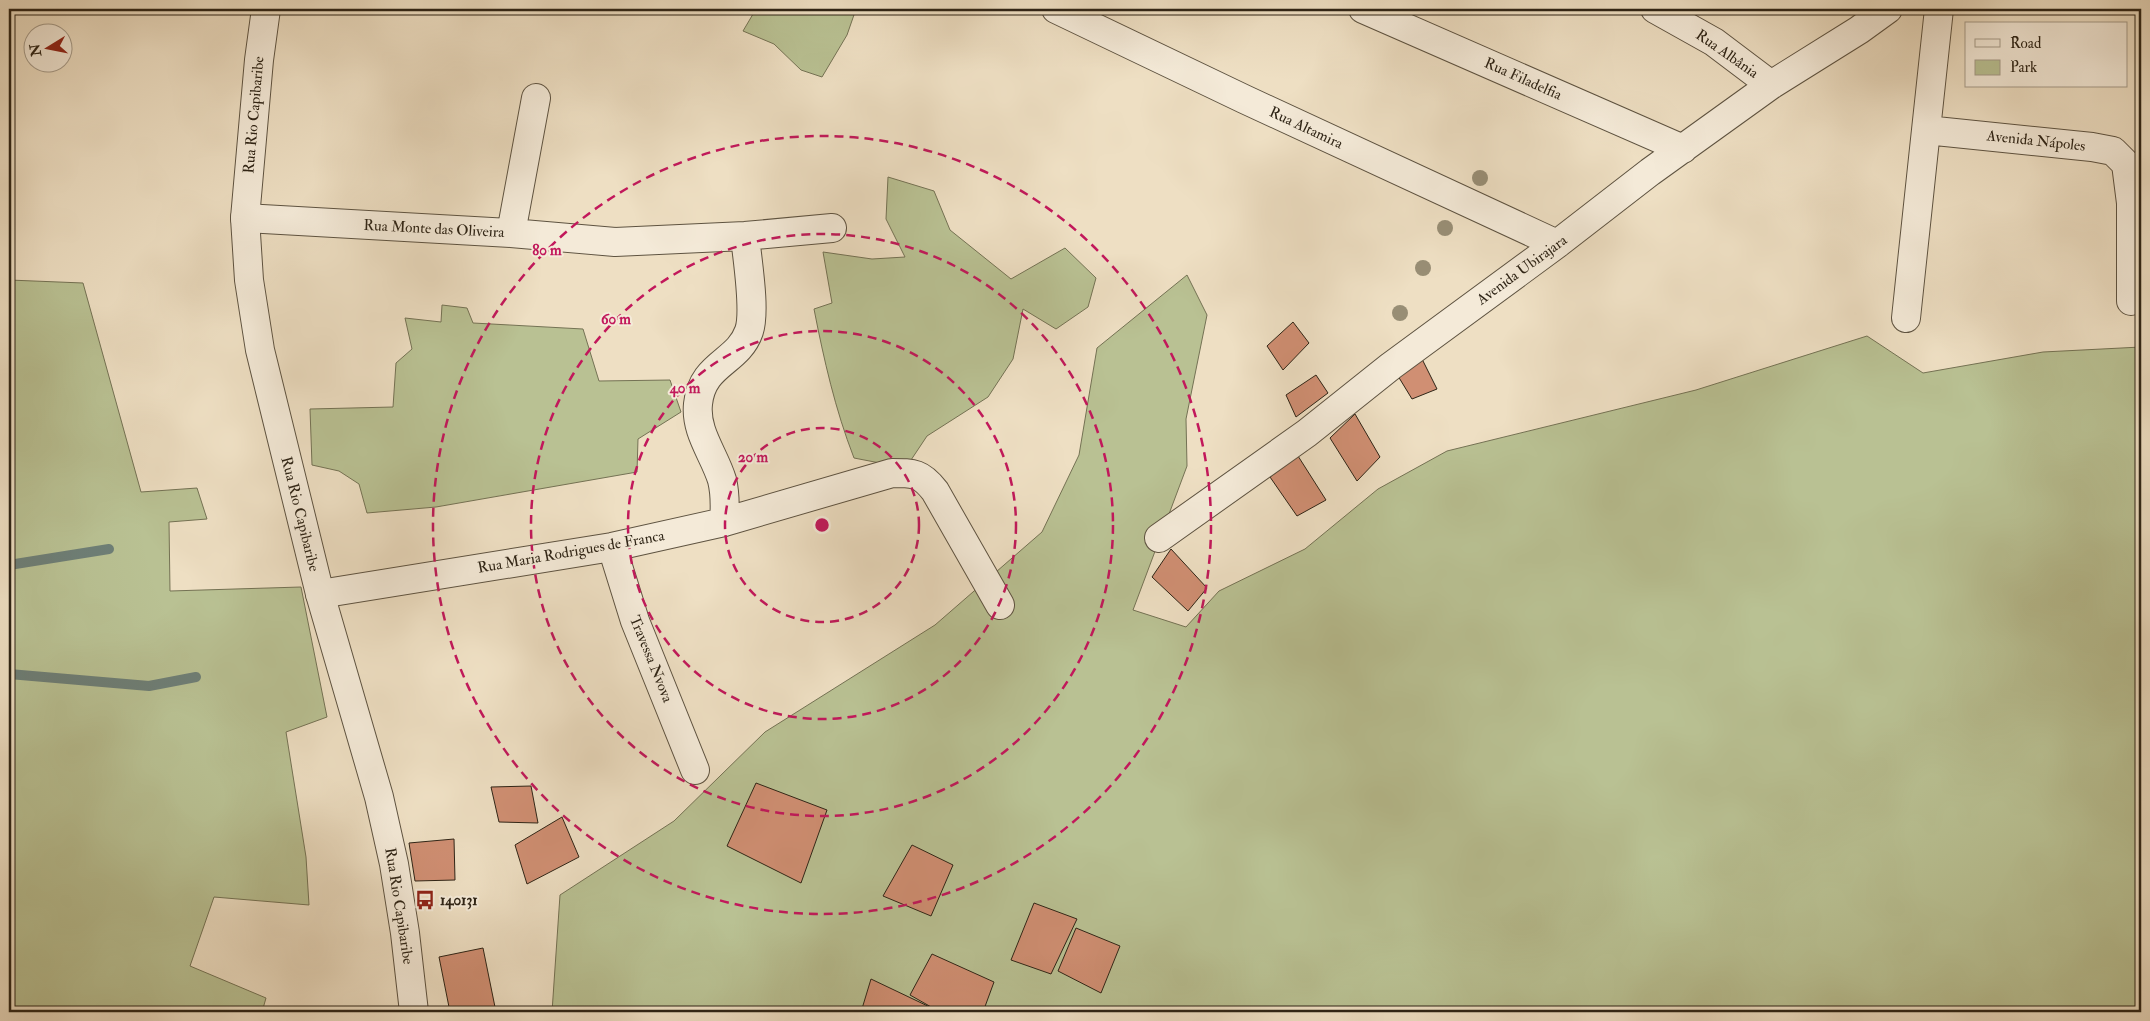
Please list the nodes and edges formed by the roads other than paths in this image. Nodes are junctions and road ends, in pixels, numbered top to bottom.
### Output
1 (266, 9) edge
2 (1056, 9) edge
3 (1363, 9) edge
4 (1655, 9) edge
5 (1888, 9) edge
6 (1939, 9) edge
7 (1771, 85) junction
8 (536, 98) dead end
9 (1926, 130) junction
10 (1683, 149) junction
11 (245, 218) junction
12 (832, 228) dead end
13 (511, 233) junction
14 (745, 236) junction
15 (1557, 244) junction
16 (2131, 301) dead end
17 (1906, 318) dead end
18 (724, 522) junction
19 (1160, 538) dead end
20 (612, 547) junction
21 (320, 594) junction
22 (1000, 605) dead end
23 (695, 770) dead end
24 (414, 1012) edge

1 - 11 street, Rua Rio Capibaribe
2 - 15 street, Rua Altamira
3 - 10 street, Rua Filadelfia
4 - 7 street, Rua Albânia
5 - 7 street, Avenida Ubirajara
6 - 9 street
7 - 10 street, Avenida Ubirajara
8 - 13 street
9 - 16 street, Avenida Nápoles
9 - 17 street
10 - 15 street, Avenida Ubirajara
11 - 13 street, Rua Monte das Oliveira
11 - 21 street, Rua Rio Capibaribe
12 - 14 street, Rua Monte das Oliveira
13 - 14 street, Rua Monte das Oliveira
14 - 18 street
15 - 19 street, Avenida Ubirajara
18 - 20 street, Rua Maria Rodrigues de Franca
18 - 22 street, Rua Maria Rodrigues de Franca
20 - 21 street, Rua Maria Rodrigues de Franca
20 - 23 street, Travessa Nvova
21 - 24 street, Rua Rio Capibaribe

